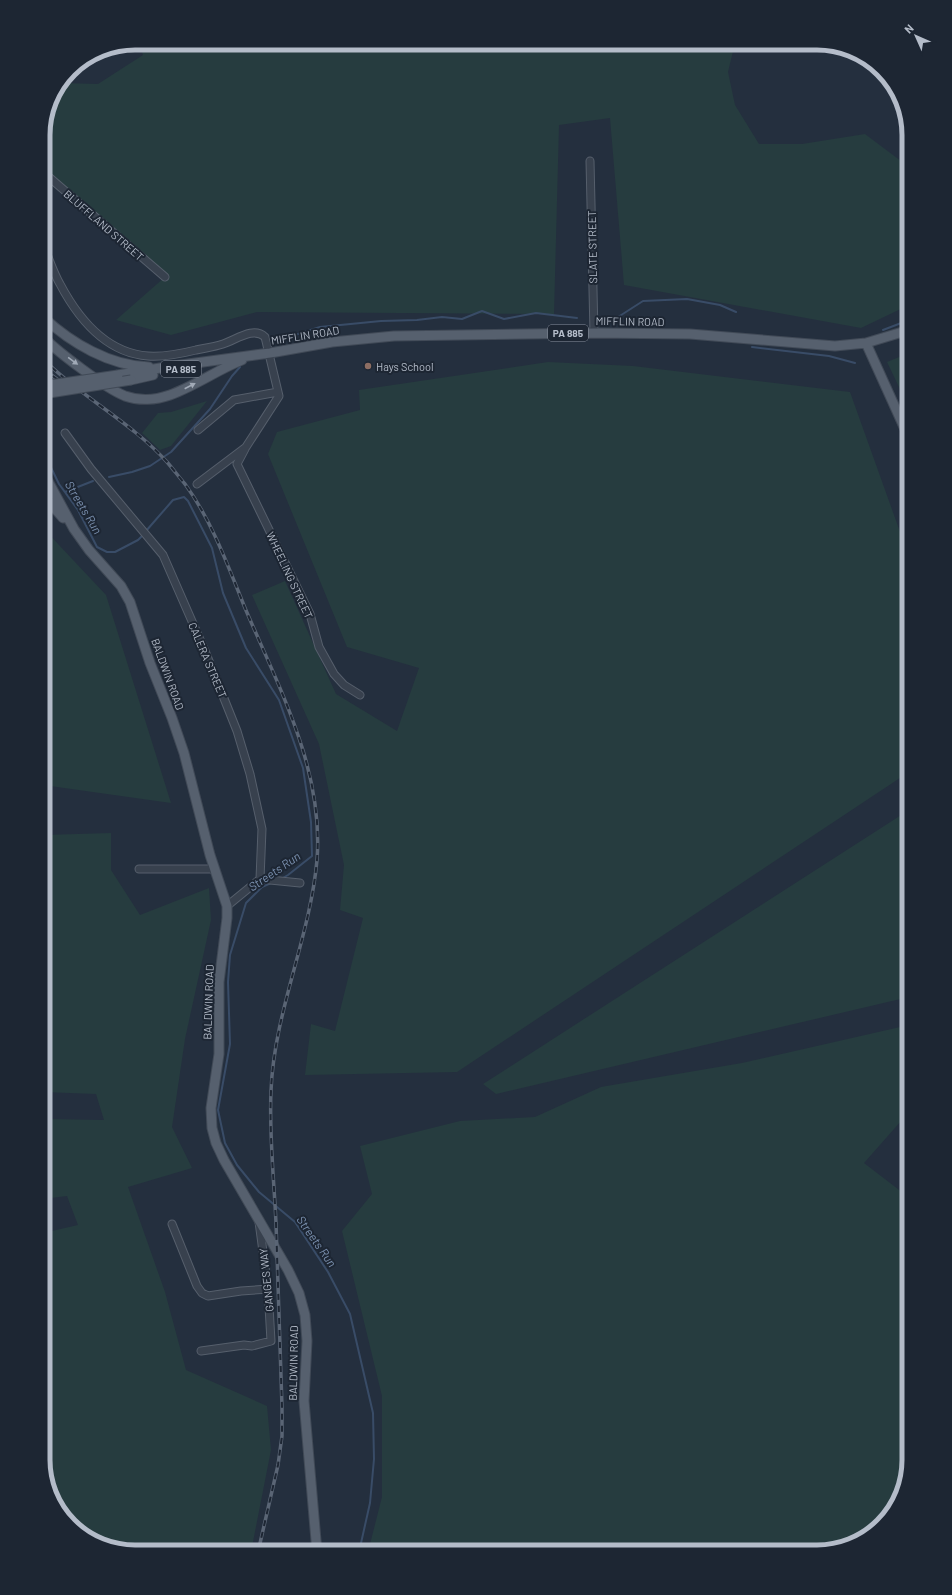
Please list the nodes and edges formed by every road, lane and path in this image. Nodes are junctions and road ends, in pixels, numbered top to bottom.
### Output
1 (590, 161) dead end
2 (50, 178) edge
3 (50, 261) edge
4 (165, 277) dead end
5 (50, 323) edge
6 (902, 332) edge
7 (594, 333) junction
8 (50, 342) edge
9 (866, 343) junction
10 (270, 353) junction
11 (258, 354) junction
12 (230, 359) junction
13 (166, 367) junction
14 (50, 385) edge
15 (278, 392) junction
16 (50, 393) edge
17 (902, 423) edge
18 (198, 430) dead end
19 (65, 434) dead end
20 (246, 447) junction
21 (197, 484) dead end
22 (50, 485) edge
23 (50, 503) edge
24 (89, 550) junction
25 (360, 695) dead end
26 (139, 869) dead end
27 (214, 869) junction
28 (260, 879) junction
29 (300, 883) dead end
30 (227, 906) junction
31 (259, 1219) junction
32 (172, 1224) dead end
33 (268, 1288) junction
34 (202, 1351) dead end
35 (317, 1545) edge

1 - 7 street, SLATE STREET
2 - 4 street, BLUFFLAND STREET
3 - 10 street
5 - 13 main road
6 - 9 main road, MIFFLIN ROAD
7 - 9 main road, MIFFLIN ROAD / PA 885
7 - 10 main road, MIFFLIN ROAD / PA 885
8 -> 11 main road
9 - 17 main road
10 - 11 main road, MIFFLIN ROAD / PA 885
10 - 15 street
11 - 12 main road, MIFFLIN ROAD / PA 885
12 - 13 main road, MIFFLIN ROAD / PA 885
12 - 16 main road, MIFFLIN ROAD / PA 885, bridge
13 - 14 main road, MIFFLIN ROAD / PA 885, bridge
15 - 18 street
15 - 20 street
19 - 28 street, CALERA STREET
20 - 21 street
20 - 25 street, WHEELING STREET
22 - 24 main road, BALDWIN ROAD
23 - 24 main road
24 - 27 main road, BALDWIN ROAD
26 - 27 street
27 - 30 main road, BALDWIN ROAD
28 - 29 street
28 - 30 street
30 - 31 main road, BALDWIN ROAD
31 - 33 street, GANGES WAY
31 - 35 main road, BALDWIN ROAD
32 - 33 street
33 - 34 street, GANGES WAY

